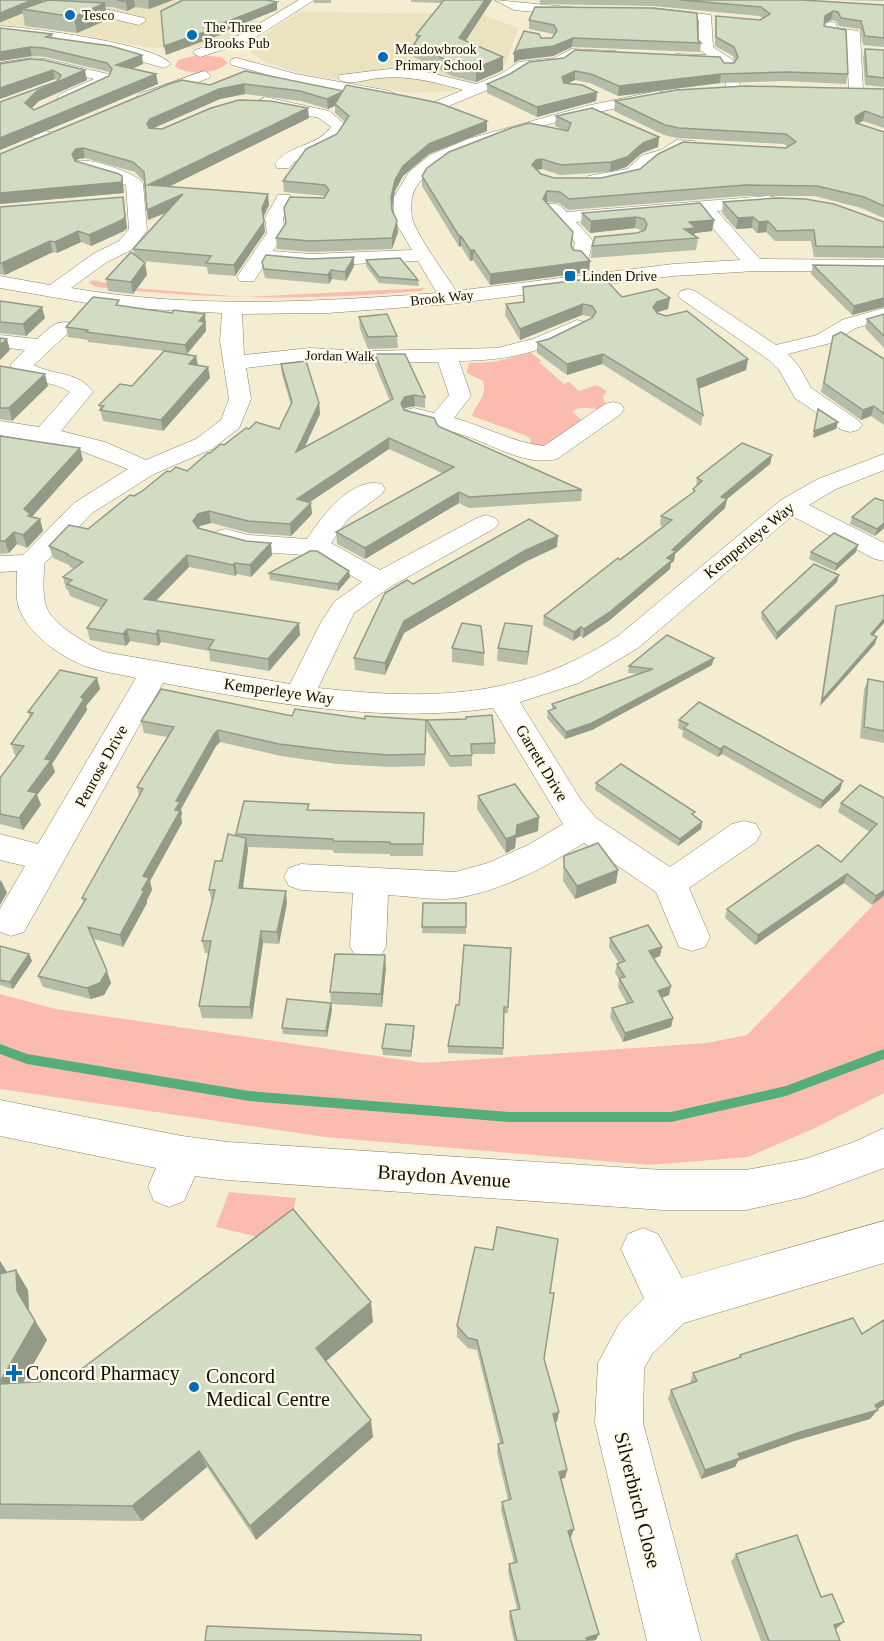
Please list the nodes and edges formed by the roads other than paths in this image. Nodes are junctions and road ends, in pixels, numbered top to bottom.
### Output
1 (501, 0) edge
2 (573, 0) edge
3 (304, 2) edge
4 (52, 10) edge
5 (641, 11) edge
6 (156, 15) dead end
7 (32, 16) edge
8 (139, 21) junction
9 (831, 26) edge
10 (0, 30) edge
11 (870, 32) edge
12 (853, 34) junction
13 (590, 36) edge
14 (245, 38) junction
15 (79, 39) junction
16 (548, 49) edge
17 (200, 53) junction
18 (584, 53) junction
19 (567, 55) junction
20 (631, 55) edge
21 (667, 57) edge
22 (726, 60) junction
23 (174, 61) junction
24 (234, 64) junction
25 (0, 67) edge
26 (204, 75) junction
27 (319, 83) junction
28 (165, 87) junction
29 (477, 88) junction
30 (734, 89) edge
31 (367, 91) junction
32 (592, 92) edge
33 (875, 92) edge
34 (677, 93) edge
35 (408, 99) edge
36 (245, 100) edge
37 (134, 101) edge
38 (618, 103) junction
39 (46, 105) edge
40 (591, 109) junction
41 (460, 112) edge
42 (324, 114) junction
43 (619, 122) edge
44 (489, 123) edge
45 (0, 125) edge
46 (509, 131) junction
47 (657, 140) edge
48 (677, 145) junction
49 (709, 147) edge
50 (22, 149) edge
51 (279, 154) dead end
52 (104, 155) edge
53 (84, 165) junction
54 (633, 173) junction
55 (65, 174) edge
56 (658, 177) edge
57 (579, 181) edge
58 (265, 197) edge
59 (543, 197) edge
60 (136, 199) junction
61 (781, 200) edge
62 (114, 201) edge
63 (705, 208) junction
64 (563, 218) junction
65 (604, 239) edge
66 (422, 255) junction
67 (262, 256) junction
68 (755, 265) junction
69 (884, 266) edge
70 (248, 277) dead end
71 (0, 282) edge
72 (52, 292) junction
73 (450, 298) junction
74 (693, 306) dead end
75 (232, 308) junction
76 (884, 314) edge
77 (583, 323) edge
78 (63, 327) dead end
79 (0, 340) edge
80 (41, 346) junction
81 (772, 352) junction
82 (446, 354) junction
83 (234, 363) junction
84 (613, 409) dead end
85 (414, 416) edge
86 (440, 420) junction
87 (850, 425) dead end
88 (0, 428) edge
89 (45, 435) junction
90 (884, 447) edge
91 (884, 453) edge
92 (884, 461) edge
93 (145, 469) junction
94 (373, 489) dead end
95 (790, 505) junction
96 (434, 522) edge
97 (486, 523) dead end
98 (210, 532) edge
99 (459, 538) junction
100 (315, 547) junction
101 (884, 553) edge
102 (31, 562) junction
103 (0, 564) edge
104 (380, 581) junction
105 (154, 672) junction
106 (299, 696) junction
107 (502, 697) junction
108 (584, 827) junction
109 (744, 833) dead end
110 (0, 847) edge
111 (48, 859) junction
112 (301, 877) dead end
113 (371, 881) junction
114 (670, 884) junction
115 (11, 922) dead end
116 (692, 937) dead end
117 (368, 946) dead end
118 (0, 1118) edge
119 (884, 1147) edge
120 (884, 1242) edge
121 (643, 1249) dead end
122 (671, 1304) junction
123 (674, 1641) edge

1 - 2 street
3 - 14 street
4 - 8 street
5 - 22 street
6 - 8 street
7 - 10 street
8 - 15 street
9 - 12 street
10 - 15 street
11 - 12 street
12 - 33 street
13 - 18 street
14 - 17 street
14 - 24 street
15 - 23 street
16 - 19 street
17 - 23 street
17 - 24 street
18 - 19 street
18 - 20 street
19 - 29 street
21 - 22 street
22 - 30 street
23 - 26 street
23 - 28 street
24 - 26 street
24 - 27 street
25 - 39 street
26 - 28 street
27 - 29 street
27 - 31 street
28 - 37 street
29 - 41 street
31 - 35 street
31 - 42 street
32 - 38 street
34 - 38 street
36 - 42 street
38 - 40 street
40 - 43 street
40 - 46 street
42 - 51 street
44 - 46 street
45 - 50 street
46 - 66 street
47 - 48 street
48 - 49 street
48 - 54 street
52 - 53 street
53 - 55 street
53 - 60 street
54 - 56 street
54 - 57 street
58 - 67 street
59 - 64 street
60 - 62 street
60 - 72 street
61 - 63 street
63 - 64 street
63 - 68 street
64 - 65 street
66 - 67 street
66 - 73 street
67 - 70 street
68 - 69 street, Brook Way
68 - 73 street, Brook Way
71 - 72 street, Brook Way
72 - 75 street, Brook Way
73 - 75 street, Brook Way
74 - 81 street
75 - 83 street
76 - 81 street
77 - 82 street, Jordan Walk
78 - 80 street
79 - 80 street
80 - 89 street
81 - 87 street
82 - 83 street, Jordan Walk
82 - 86 street
83 - 93 street
84 - 86 street
85 - 86 street
88 - 89 street
89 - 93 street
90 - 91 street
92 - 95 street, Kemperleye Way
93 - 102 street
94 - 100 street
95 - 101 street
95 - 107 street, Kemperleye Way
96 - 99 street
97 - 99 street
98 - 100 street
99 - 104 street
100 - 104 street
102 - 103 street
102 - 105 street, Kemperleye Way
104 - 106 street
105 - 106 street, Kemperleye Way
105 - 111 street, Penrose Drive
106 - 107 street, Kemperleye Way
107 - 108 street, Garrett Drive
108 - 113 street
108 - 114 street, Garrett Drive
109 - 114 street
110 - 111 street
111 - 115 street, Penrose Drive
112 - 113 street
113 - 117 street
114 - 116 street
118 - 119 street, Braydon Avenue
120 - 122 street, Silverbirch Close
121 - 122 street
122 - 123 street, Silverbirch Close

